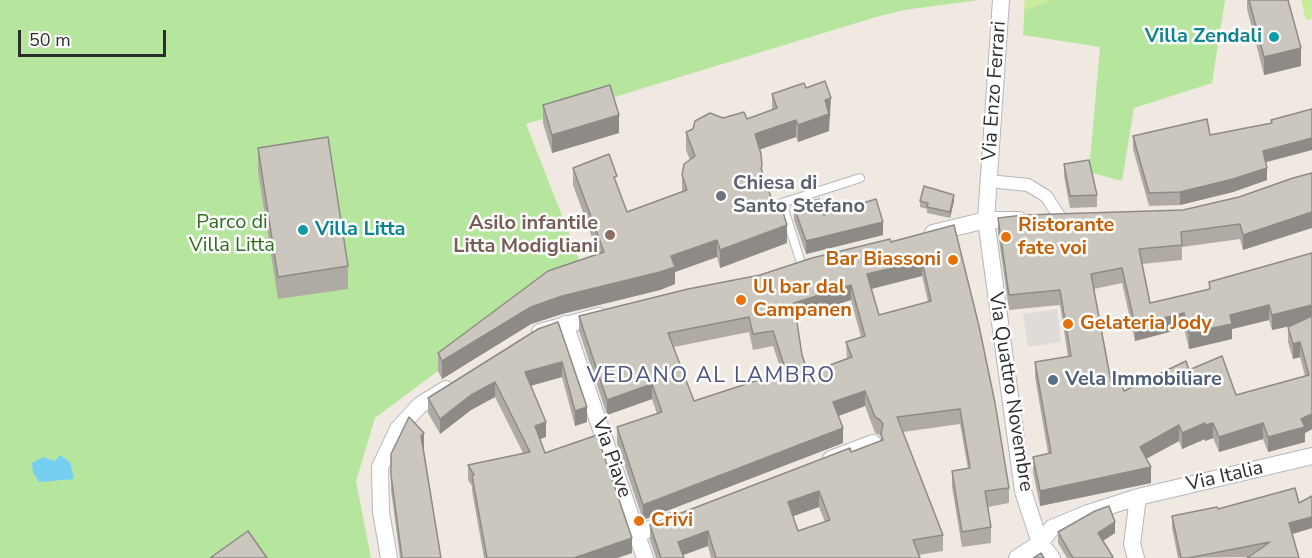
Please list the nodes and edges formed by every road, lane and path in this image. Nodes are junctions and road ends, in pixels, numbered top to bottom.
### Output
1 (1001, 0) edge
2 (860, 178) dead end
3 (988, 181) junction
4 (1067, 219) joint
5 (986, 220) junction
6 (920, 236) edge
7 (822, 261) edge
8 (796, 268) joint
9 (620, 310) edge
10 (565, 324) junction
11 (525, 340) edge
12 (458, 381) edge
13 (873, 444) edge
14 (1312, 456) edge
15 (819, 464) edge
16 (1138, 497) junction
17 (680, 517) edge
18 (637, 534) junction
19 (1040, 543) junction
20 (389, 558) edge
21 (645, 558) edge
22 (1017, 558) edge
23 (1052, 558) edge
24 (1136, 558) edge

1 - 3 street, Via Enzo Ferrari
2 - 8 lane
3 - 4 street
3 - 5 street, Via Enzo Ferrari
4 - 5 street
5 - 6 street
5 - 19 street, Via Quattro Novembre
7 - 8 street
9 - 10 street
10 - 11 street
10 - 18 street, Via Piave
12 - 20 street
13 - 15 street
14 - 16 street, Via Italia
16 - 19 street, Via Italia
16 - 24 street
17 - 18 street
18 - 21 street, Via Piave
19 - 22 street, Via Italia
19 - 23 street, Via Quattro Novembre

